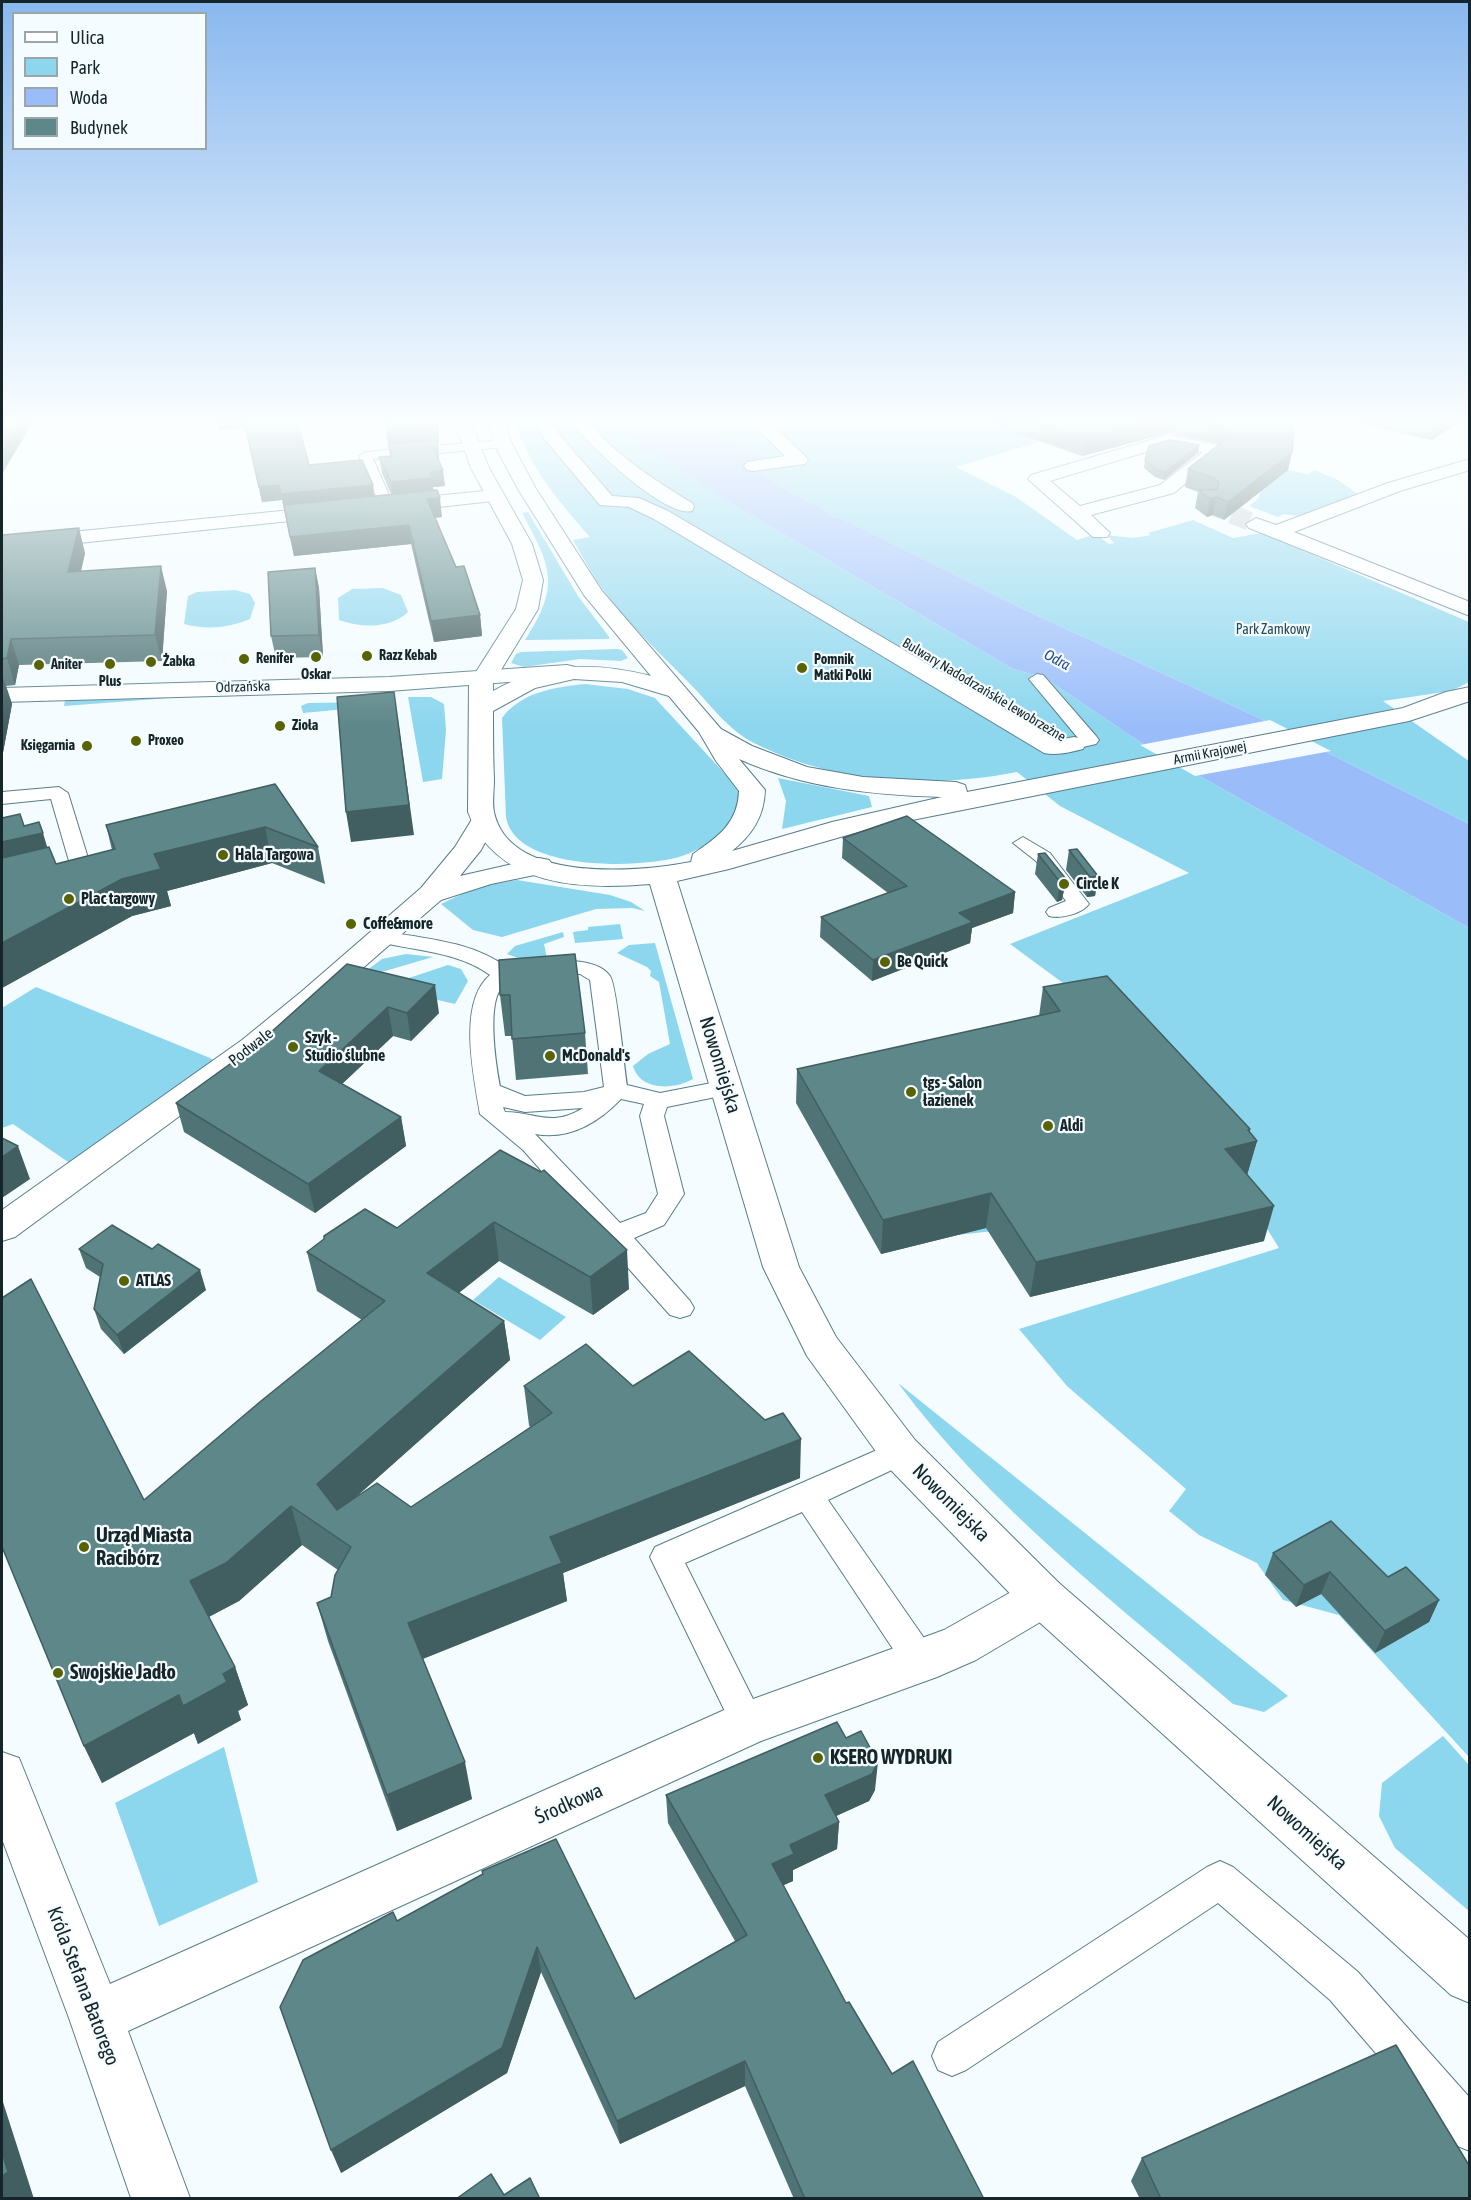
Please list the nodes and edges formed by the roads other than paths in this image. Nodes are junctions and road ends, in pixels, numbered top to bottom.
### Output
1 (223, 523) edge
2 (510, 523) edge
3 (548, 523) edge
4 (674, 523) edge
5 (709, 523) edge
6 (1089, 523) edge
7 (1301, 523) edge
8 (1256, 524) tunnel mouth
9 (1279, 531) junction
10 (1100, 532) dead end
11 (2, 545) edge
12 (1470, 610) edge
13 (567, 672) junction
14 (484, 676) junction
15 (1037, 679) dead end
16 (677, 691) junction
17 (2, 694) edge
18 (1470, 694) edge
19 (479, 710) junction
20 (1409, 714) junction
21 (1470, 715) edge
22 (709, 729) junction
23 (1074, 744) junction
24 (1011, 791) junction
25 (2, 798) edge
26 (483, 822) junction
27 (1023, 843) dead end
28 (539, 866) junction
29 (690, 870) junction
30 (661, 875) junction
31 (2, 890) edge
32 (431, 894) junction
33 (1056, 912) dead end
34 (382, 937) junction
35 (505, 976) junction
36 (727, 1088) junction
37 (616, 1091) junction
38 (657, 1101) junction
39 (490, 1102) junction
40 (2, 1228) edge
41 (616, 1235) junction
42 (680, 1308) dead end
43 (900, 1452) junction
44 (808, 1496) junction
45 (1043, 1597) junction
46 (921, 1662) junction
47 (748, 1724) junction
48 (2, 1775) edge
49 (1470, 1977) edge
50 (96, 2018) junction
51 (952, 2056) dead end
52 (1470, 2130) edge
53 (160, 2199) edge

1 - 11 street
2 - 14 street
3 - 16 street
4 - 23 street, Bulwary Nadodrzańskie lewobrzeżne
5 - 23 street, Bulwary Nadodrzańskie lewobrzeżne
6 - 10 street
7 - 9 street
8 - 9 street
9 - 12 street
13 - 14 street, Odrzańska
13 - 16 street
13 - 19 street
14 - 17 street, Odrzańska
14 - 19 street
15 - 23 lane
16 - 22 street
18 - 20 street, Armii Krajowej
19 - 26 street
20 - 21 street, Armii Krajowej
20 - 24 street, Armii Krajowej
22 - 24 street, Armii Krajowej
22 - 29 street
24 - 29 street, Armii Krajowej
25 - 31 lane
26 - 28 street
26 - 32 street, Podwale
27 - 33 lane
28 - 30 street, Armii Krajowej
28 - 32 street, Podwale
29 - 30 street, Armii Krajowej
30 - 36 street, Nowomiejska
32 - 34 street, Podwale
34 - 35 lane
34 - 40 street, Podwale
35 - 37 lane
35 - 39 lane
36 - 38 lane
36 - 43 street, Nowomiejska
37 - 38 lane
37 - 39 lane
38 - 41 lane
39 - 41 lane
41 - 42 lane
43 - 44 lane
43 - 45 street, Nowomiejska
44 - 46 lane
44 - 47 lane
45 - 46 street, Środkowa
45 - 49 street, Nowomiejska
46 - 47 street, Środkowa
47 - 50 street, Środkowa
48 - 50 street, Króla Stefana Batorego
50 - 53 street, Króla Stefana Batorego
51 - 52 lane

